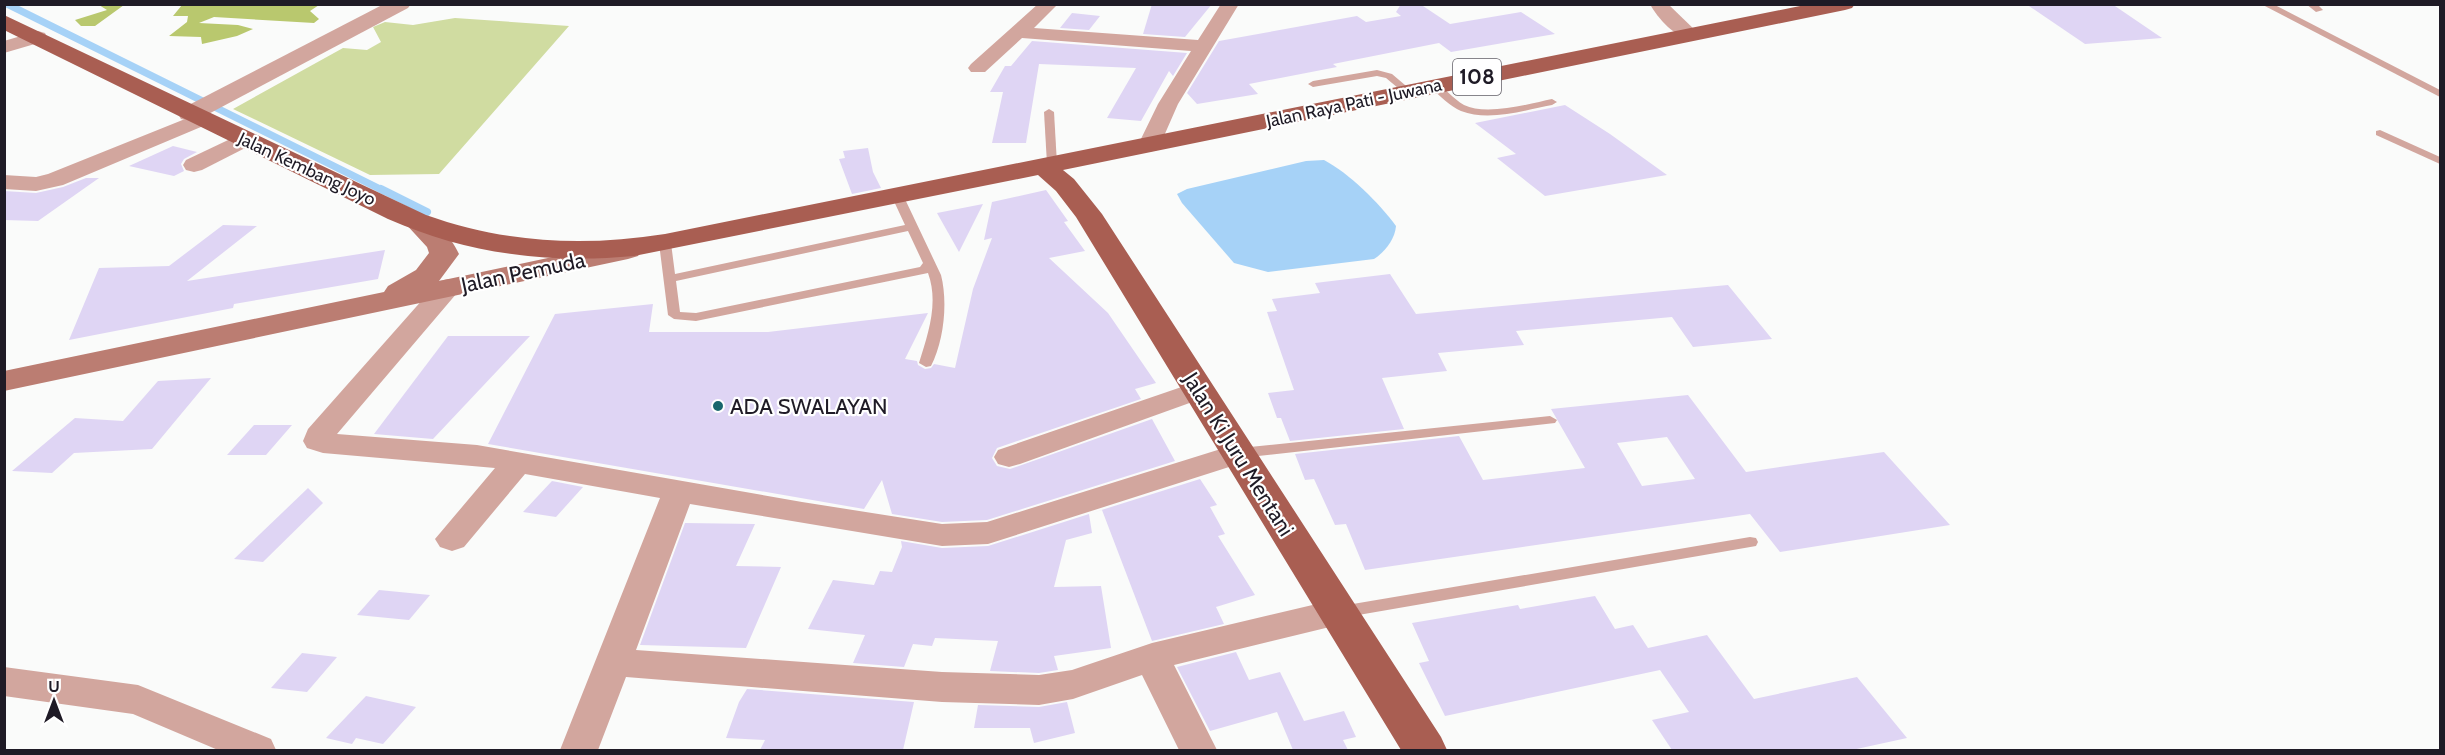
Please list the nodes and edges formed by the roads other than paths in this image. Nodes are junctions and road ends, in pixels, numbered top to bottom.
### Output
1 (401, 4) edge
2 (1049, 4) edge
3 (1230, 4) edge
4 (1659, 4) edge
5 (1845, 4) edge
6 (2265, 4) edge
7 (2310, 4) edge
8 (2319, 10) dead end
9 (4, 21) edge
10 (1017, 32) junction
11 (1690, 34) junction
12 (38, 37) junction
13 (1204, 46) junction
14 (4, 47) edge
15 (978, 68) dead end
16 (1313, 84) dead end
17 (1434, 86) junction
18 (1407, 91) junction
19 (2440, 94) edge
20 (1552, 102) dead end
21 (202, 110) junction
22 (1049, 112) dead end
23 (2380, 133) dead end
24 (245, 139) junction
25 (1149, 145) junction
26 (2440, 161) edge
27 (194, 165) dead end
28 (1047, 165) junction
29 (4, 182) edge
30 (898, 197) junction
31 (417, 221) junction
32 (912, 226) junction
33 (665, 243) junction
34 (628, 250) junction
35 (929, 263) junction
36 (671, 278) junction
37 (448, 287) junction
38 (382, 301) junction
39 (926, 363) dead end
40 (4, 381) edge
41 (1199, 390) junction
42 (1550, 420) dead end
43 (1240, 453) junction
44 (1009, 458) dead end
45 (518, 462) junction
46 (679, 491) junction
47 (452, 539) dead end
48 (1750, 542) dead end
49 (1338, 612) junction
50 (1152, 657) junction
51 (613, 662) junction
52 (4, 681) edge
53 (257, 750) edge
54 (579, 750) edge
55 (1198, 750) edge
56 (1425, 750) edge

1 - 21 street
2 - 10 street
3 - 13 street
4 - 11 street
5 - 11 main road, Jalan Raya Pati - Juwana / 108
6 - 19 lane
7 - 8 lane
9 - 12 main road, Jalan Kembang Joyo
10 - 13 street
10 - 15 street
11 - 17 main road, Jalan Raya Pati - Juwana / 108
12 - 14 street
12 - 21 main road, Jalan Kembang Joyo
13 - 25 street
16 - 18 lane
17 - 18 main road, Jalan Raya Pati - Juwana / 108
17 - 20 lane
18 - 25 main road, Jalan Raya Pati - Juwana / 108
21 - 24 main road, Jalan Kembang Joyo
21 - 29 street
22 - 28 lane
23 - 26 lane
24 - 27 street
24 - 31 main road, Jalan Kembang Joyo
25 - 28 main road, Jalan Raya Pati - Juwana / 108
28 - 30 main road, Jalan Pemuda
28 - 41 main road, Jalan Ki Juru Mentani
30 - 32 lane
30 - 33 main road, Jalan Pemuda
31 - 34 main road, Jalan Kembang Joyo
31 - 38 main road
32 - 35 lane
32 - 36 lane
33 - 34 main road, Jalan Pemuda
33 - 36 lane
34 - 37 main road, Jalan Pemuda
35 - 36 lane
35 - 39 lane
37 - 38 main road, Jalan Pemuda
37 - 45 street
38 - 40 main road, Jalan Pemuda
41 - 43 main road, Jalan Ki Juru Mentani
41 - 44 street
42 - 43 lane
43 - 46 street
43 - 49 main road, Jalan Ki Juru Mentani
45 - 46 street
45 - 47 street
46 - 51 street
48 - 49 lane
49 - 50 street
49 - 56 main road, Jalan Ki Juru Mentani
50 - 51 street
50 - 55 street
51 - 54 street
52 - 53 street

